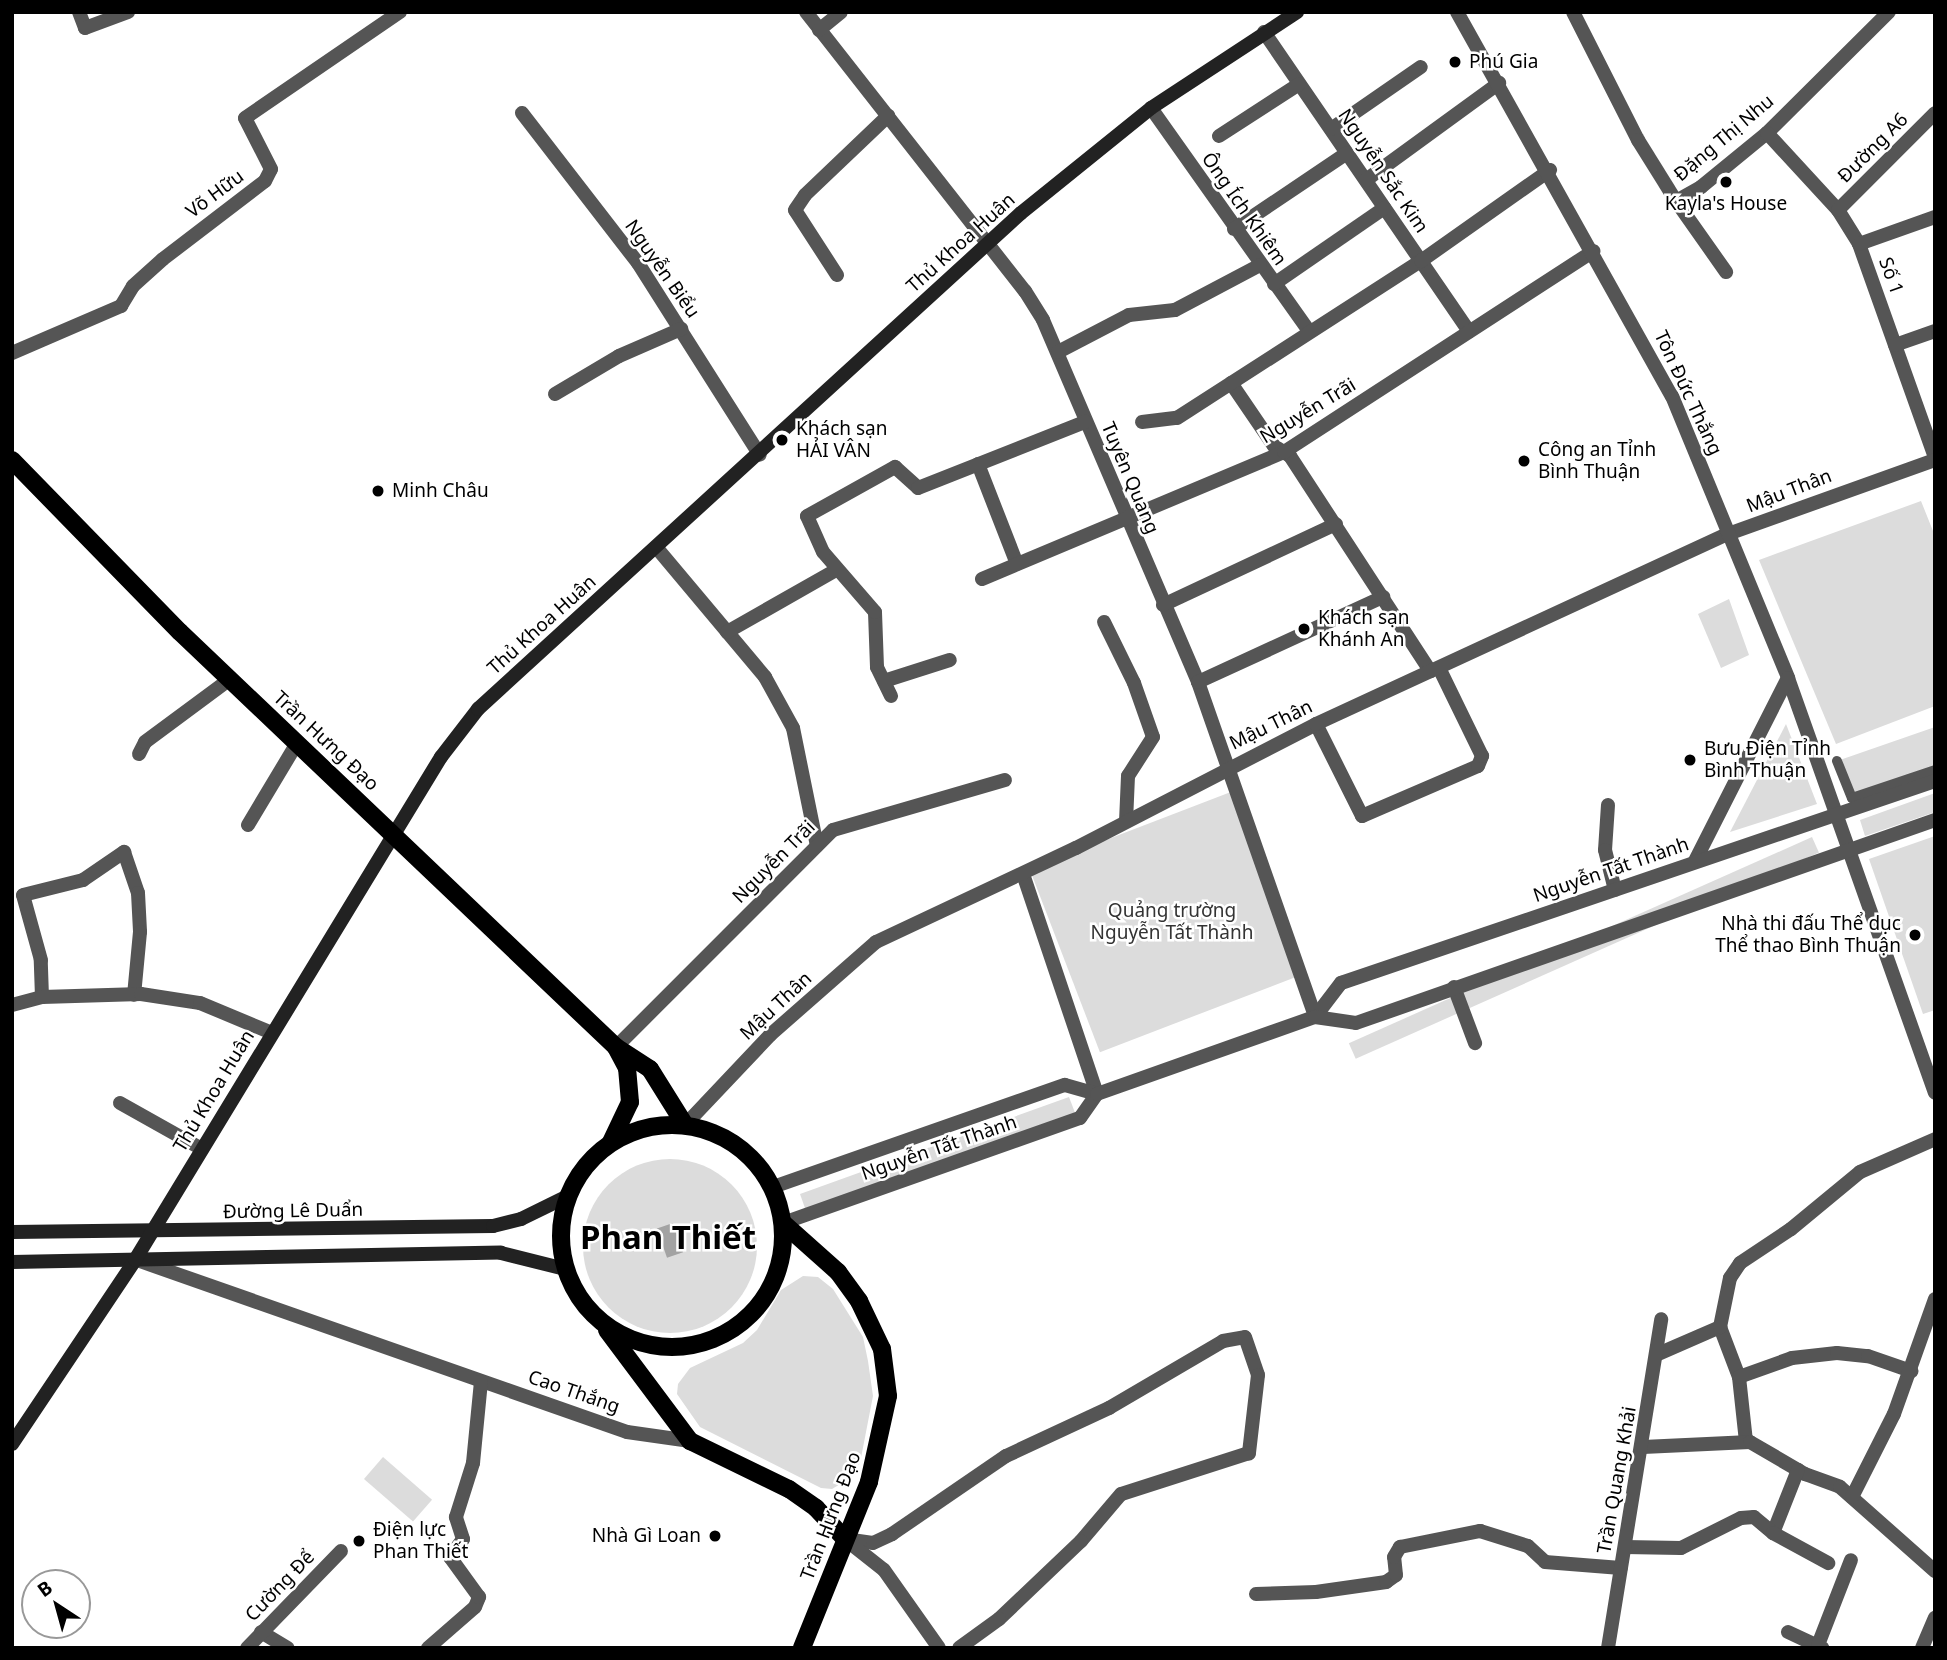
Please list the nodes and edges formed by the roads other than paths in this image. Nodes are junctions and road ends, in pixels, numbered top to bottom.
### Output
1 (79, 12) edge
2 (128, 12) edge
3 (400, 12) edge
4 (806, 12) edge
5 (841, 12) edge
6 (1297, 12) edge
7 (1457, 12) edge
8 (1573, 12) edge
9 (1889, 12) edge
10 (819, 30) junction
11 (1264, 32) junction
12 (1421, 67) dead end
13 (1499, 83) junction
14 (1299, 84) junction
15 (1151, 108) junction
16 (522, 113) dead end
17 (1935, 113) edge
18 (888, 116) junction
19 (1331, 129) junction
20 (1767, 132) junction
21 (1219, 136) dead end
22 (1347, 153) junction
23 (1550, 170) junction
24 (1366, 180) junction
25 (1676, 201) junction
26 (1384, 208) junction
27 (1838, 210) junction
28 (1935, 217) edge
29 (1234, 229) junction
30 (1859, 244) junction
31 (986, 245) junction
32 (1594, 251) junction
33 (1421, 261) junction
34 (1260, 265) junction
35 (1726, 272) dead end
36 (837, 275) dead end
37 (1274, 284) junction
38 (681, 330) junction
39 (1310, 331) junction
40 (1469, 331) junction
41 (1935, 331) edge
42 (1895, 345) junction
43 (1058, 352) junction
44 (12, 353) edge
45 (1231, 383) junction
46 (555, 394) dead end
47 (1085, 422) junction
48 (1142, 422) dead end
49 (1284, 452) junction
50 (760, 455) junction
51 (1935, 459) edge
52 (12, 460) edge
53 (978, 464) junction
54 (1126, 517) junction
55 (1336, 524) junction
56 (1728, 534) junction
57 (656, 547) junction
58 (1017, 564) junction
59 (836, 570) junction
60 (982, 579) dead end
61 (1383, 597) junction
62 (1163, 605) junction
63 (1104, 622) dead end
64 (727, 632) junction
65 (950, 660) dead end
66 (1435, 669) junction
67 (1788, 678) junction
68 (230, 679) junction
69 (884, 681) junction
70 (1198, 682) junction
71 (891, 696) dead end
72 (1316, 724) junction
73 (297, 743) junction
74 (139, 754) dead end
75 (1837, 761) dead end
76 (1230, 766) junction
77 (1935, 770) edge
78 (1005, 780) dead end
79 (1935, 780) edge
80 (1608, 805) dead end
81 (1838, 813) junction
82 (1935, 820) edge
83 (1126, 821) junction
84 (248, 825) dead end
85 (395, 835) junction
86 (817, 846) junction
87 (1850, 850) junction
88 (1695, 861) junction
89 (1023, 874) junction
90 (1615, 890) junction
91 (1454, 987) junction
92 (134, 995) junction
93 (42, 997) junction
94 (12, 1005) edge
95 (1315, 1017) junction
96 (272, 1033) junction
97 (1475, 1043) dead end
98 (616, 1047) junction
99 (1935, 1093) edge
100 (1097, 1094) junction
101 (120, 1103) dead end
102 (685, 1125) junction
103 (1935, 1139) edge
104 (611, 1142) junction
105 (202, 1149) junction
106 (773, 1187) junction
107 (568, 1196) junction
108 (783, 1223) junction
109 (12, 1232) edge
110 (152, 1232) junction
111 (135, 1260) junction
112 (12, 1262) edge
113 (565, 1269) junction
114 (1935, 1299) edge
115 (1661, 1319) dead end
116 (603, 1325) junction
117 (1720, 1327) junction
118 (1657, 1354) junction
119 (1911, 1371) junction
120 (1739, 1377) junction
121 (481, 1381) junction
122 (690, 1441) junction
123 (1746, 1441) junction
124 (12, 1444) edge
125 (1643, 1447) junction
126 (1798, 1470) junction
127 (1852, 1497) junction
128 (1773, 1533) junction
129 (845, 1539) junction
130 (1625, 1547) junction
131 (341, 1551) dead end
132 (1851, 1560) dead end
133 (1828, 1563) dead end
134 (1621, 1568) junction
135 (1935, 1571) edge
136 (1256, 1594) dead end
137 (1935, 1618) edge
138 (261, 1632) junction
139 (1788, 1632) dead end
140 (1820, 1647) edge
141 (247, 1648) edge
142 (288, 1648) edge
143 (428, 1648) edge
144 (802, 1648) edge
145 (939, 1648) edge
146 (959, 1648) edge
147 (1608, 1648) edge
148 (1922, 1648) edge

1 - 2 street
3 - 44 street, Võ Hữu
4 - 10 street, Tuyên Quang
5 - 10 street
6 - 11 main road, Thủ Khoa Huân
7 - 13 street, Tôn Đức Thắng
8 - 25 street, Đặng Thị Nhu
9 - 20 street, Đặng Thị Nhu
10 - 18 street, Tuyên Quang
11 - 14 street, Nguyễn Sắc Kim
11 - 15 main road, Thủ Khoa Huân
12 - 19 street
13 - 23 street, Tôn Đức Thắng
13 - 24 street
14 - 19 street, Nguyễn Sắc Kim
14 - 21 street
15 - 29 street, Ông Ích Khiêm
15 - 31 main road, Thủ Khoa Huân
16 - 38 street, Nguyễn Biểu
17 - 27 street, Đường A6
18 - 31 street, Tuyên Quang
18 - 36 street
19 - 22 street, Nguyễn Sắc Kim
20 - 25 street, Đặng Thị Nhu
20 - 27 street, Số 1
22 - 24 street, Nguyễn Sắc Kim
22 - 29 street
23 - 32 street, Tôn Đức Thắng
23 - 33 street
24 - 26 street, Nguyễn Sắc Kim
25 - 35 street
26 - 33 street, Nguyễn Sắc Kim
26 - 37 street
27 - 30 street, Số 1
28 - 30 street
29 - 34 street, Ông Ích Khiêm
30 - 42 street, Số 1
31 - 43 street, Tuyên Quang
31 - 50 main road, Thủ Khoa Huân
32 - 40 street, Nguyễn Trãi
32 - 56 street, Tôn Đức Thắng
33 - 39 street
33 - 40 street, Nguyễn Sắc Kim
34 - 37 street, Ông Ích Khiêm
34 - 43 street
37 - 39 street, Ông Ích Khiêm
38 - 46 street
38 - 50 street, Nguyễn Biểu
39 - 45 street
40 - 49 street, Nguyễn Trãi
41 - 42 street
42 - 51 street, Số 1
43 - 47 street, Tuyên Quang
45 - 48 street
45 - 49 street
47 - 53 street
47 - 54 street, Tuyên Quang
49 - 54 street, Nguyễn Trãi
49 - 55 street
50 - 57 main road, Thủ Khoa Huân
51 - 56 street, Mậu Thân
52 - 68 main road, Trần Hưng Đạo
53 - 58 street
53 - 59 street
54 - 58 street, Nguyễn Trãi
54 - 62 street, Tuyên Quang
55 - 61 street
55 - 62 street
56 - 66 street, Mậu Thân
56 - 67 street, Tôn Đức Thắng
57 - 64 street
57 - 85 main road, Thủ Khoa Huân
58 - 60 street, Nguyễn Trãi
59 - 64 street
59 - 69 street
61 - 66 street
61 - 70 street
62 - 70 street, Tuyên Quang
63 - 83 street
64 - 86 street
65 - 69 street
66 - 72 street, Mậu Thân
66 - 72 street
67 - 81 street, Tôn Đức Thắng
67 - 88 street
68 - 73 main road, Trần Hưng Đạo
68 - 74 street
69 - 71 street
70 - 76 street, Tuyên Quang
72 - 76 street, Mậu Thân
73 - 84 street
73 - 85 main road, Trần Hưng Đạo
75 - 77 street
76 - 83 street, Mậu Thân
76 - 95 street, Tuyên Quang
78 - 86 street, Nguyễn Trãi
79 - 81 street, Nguyễn Tất Thành
80 - 90 street
81 - 87 street, Tôn Đức Thắng
81 - 88 street, Nguyễn Tất Thành
82 - 87 street, Nguyễn Tất Thành
83 - 89 street, Mậu Thân
85 - 96 main road, Thủ Khoa Huân
85 - 98 main road, Trần Hưng Đạo
86 - 98 street, Nguyễn Trãi
87 - 91 street, Nguyễn Tất Thành
87 - 99 street
88 - 90 street, Nguyễn Tất Thành
89 - 100 street
89 - 102 street, Mậu Thân
90 - 95 street, Nguyễn Tất Thành
91 - 95 street, Nguyễn Tất Thành
91 - 97 street
92 - 93 street
92 - 93 street
92 - 96 street
93 - 94 street
95 - 100 street, Nguyễn Tất Thành
96 - 105 main road, Thủ Khoa Huân
98 - 102 main road, Trần Hưng Đạo
98 - 104 main road, Trần Hưng Đạo
100 - 106 street, Nguyễn Tất Thành
100 - 108 street, Nguyễn Tất Thành
101 - 105 street
102 - 104 main road
102 - 106 main road
103 - 117 street
104 - 107 main road
105 - 110 main road, Thủ Khoa Huân
106 - 108 main road
107 - 110 main road, Đường Lê Duẩn
107 - 113 main road
108 - 116 main road
108 - 129 main road, Trần Hưng Đạo
109 - 110 main road, Đường Lê Duẩn
110 - 111 main road, Thủ Khoa Huân
111 - 112 main road
111 - 113 main road
111 - 121 street, Cao Thắng
111 - 124 main road, Thủ Khoa Huân
113 - 116 main road
114 - 119 street
115 - 118 street, Trần Quang Khải
116 - 122 main road
117 - 118 street
117 - 120 street
118 - 125 street, Trần Quang Khải
119 - 120 street
119 - 127 street
120 - 123 street
121 - 122 street, Cao Thắng
121 - 143 street
122 - 129 main road, Cao Thắng
123 - 125 street
123 - 126 street
125 - 130 street, Trần Quang Khải
126 - 127 street
126 - 128 street
127 - 135 street
128 - 130 street
128 - 133 street
129 - 144 main road, Trần Hưng Đạo
129 - 145 street, Cao Thắng
129 - 146 street
130 - 134 street, Trần Quang Khải
131 - 138 street, Cường Để
132 - 140 street
134 - 136 street
134 - 147 street, Trần Quang Khải
137 - 148 street
138 - 141 street, Cường Để
138 - 142 street
139 - 140 street

